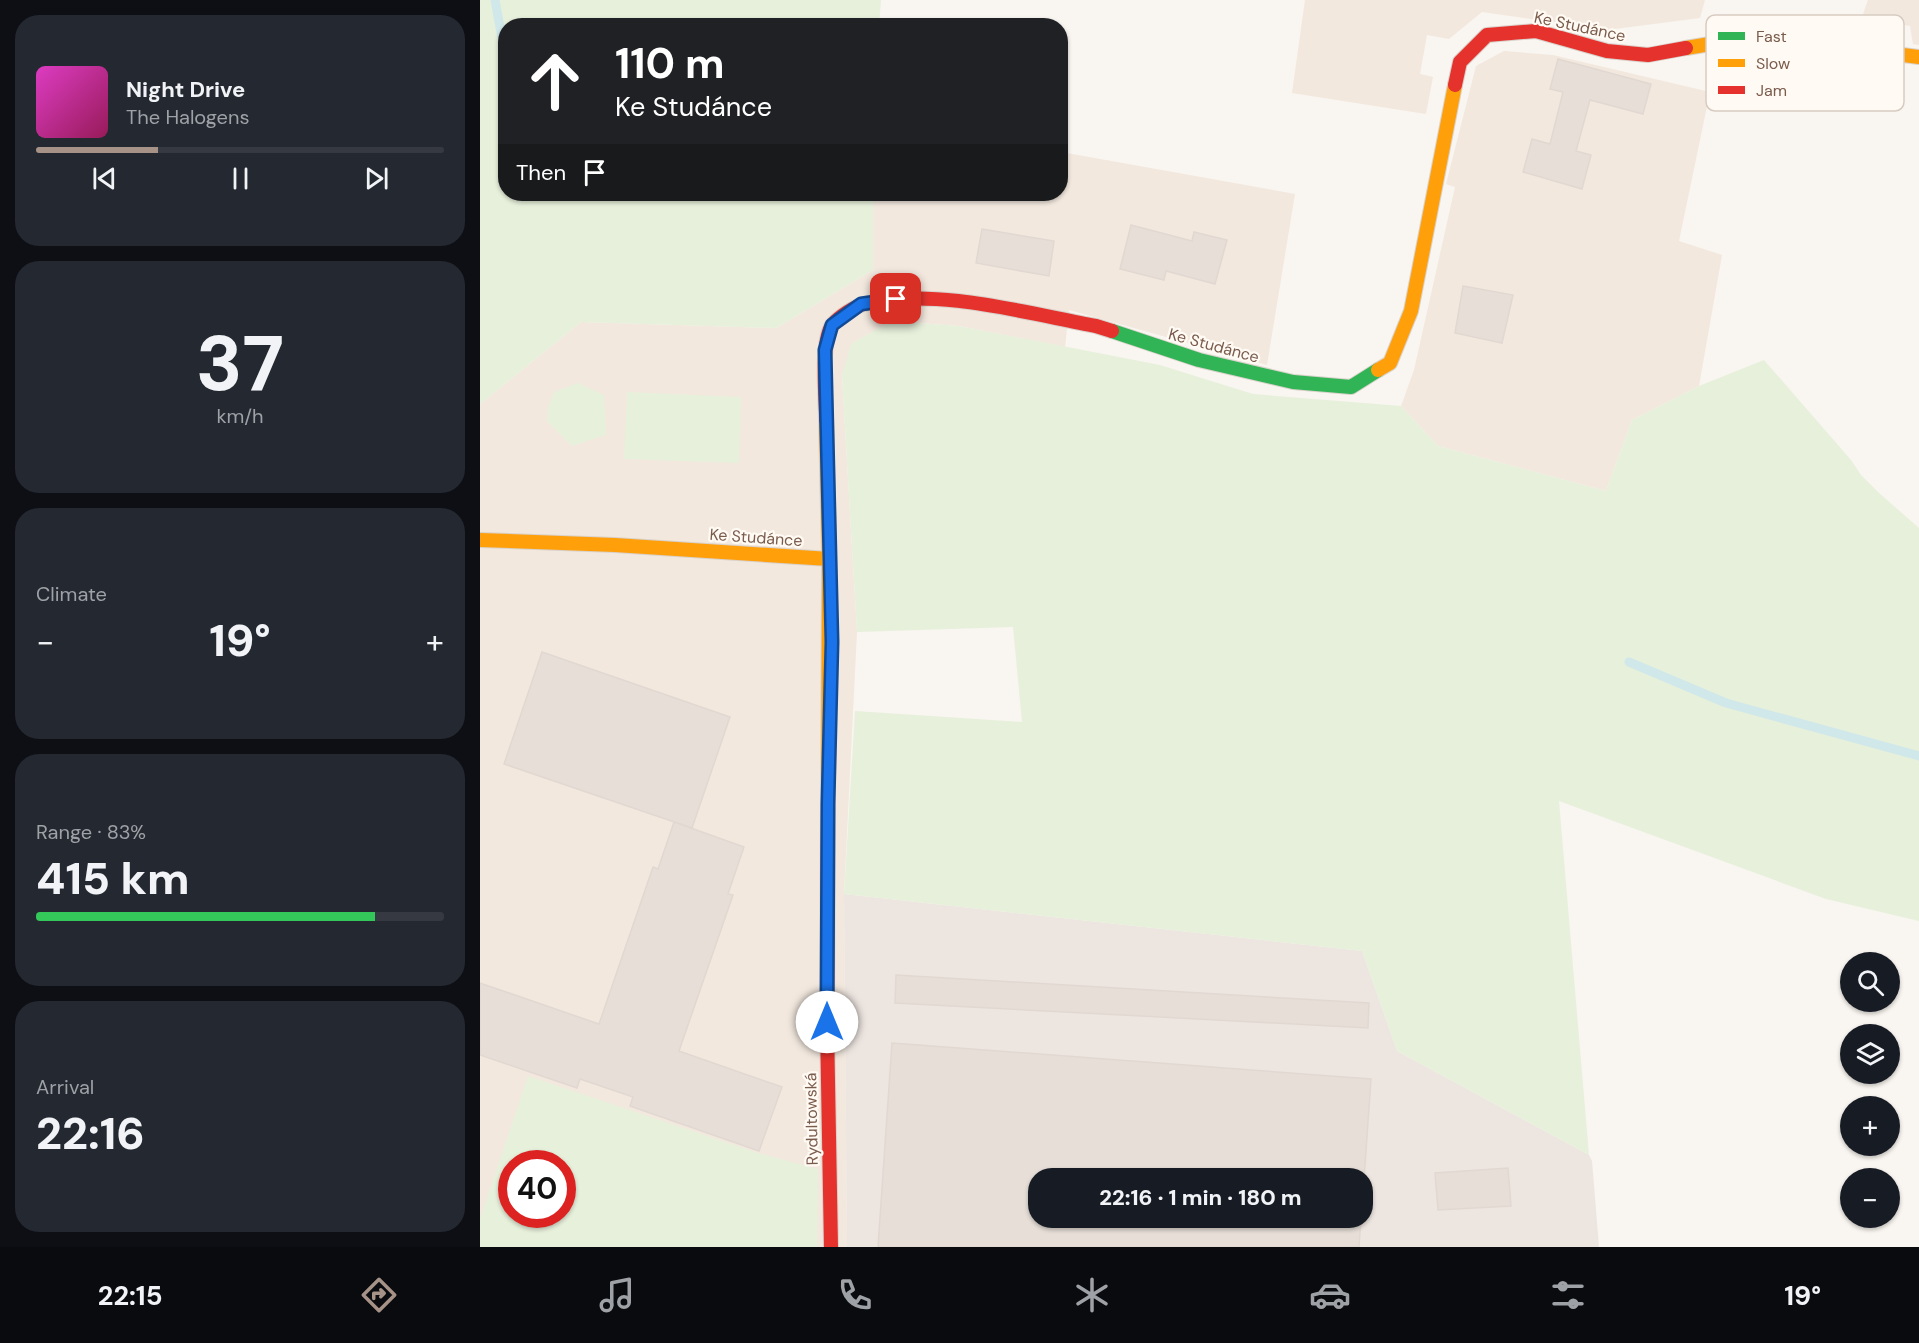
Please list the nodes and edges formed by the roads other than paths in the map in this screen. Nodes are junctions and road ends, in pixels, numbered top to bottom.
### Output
1 (1706, 45) edge
2 (1904, 55) edge
3 (1919, 57) edge
4 (480, 540) edge
5 (829, 559) junction
6 (831, 1247) edge

1 - 5 street, Ke Studánce
2 - 3 street, Ke Studánce
4 - 5 street, Ke Studánce
5 - 6 street, Rydultowská

